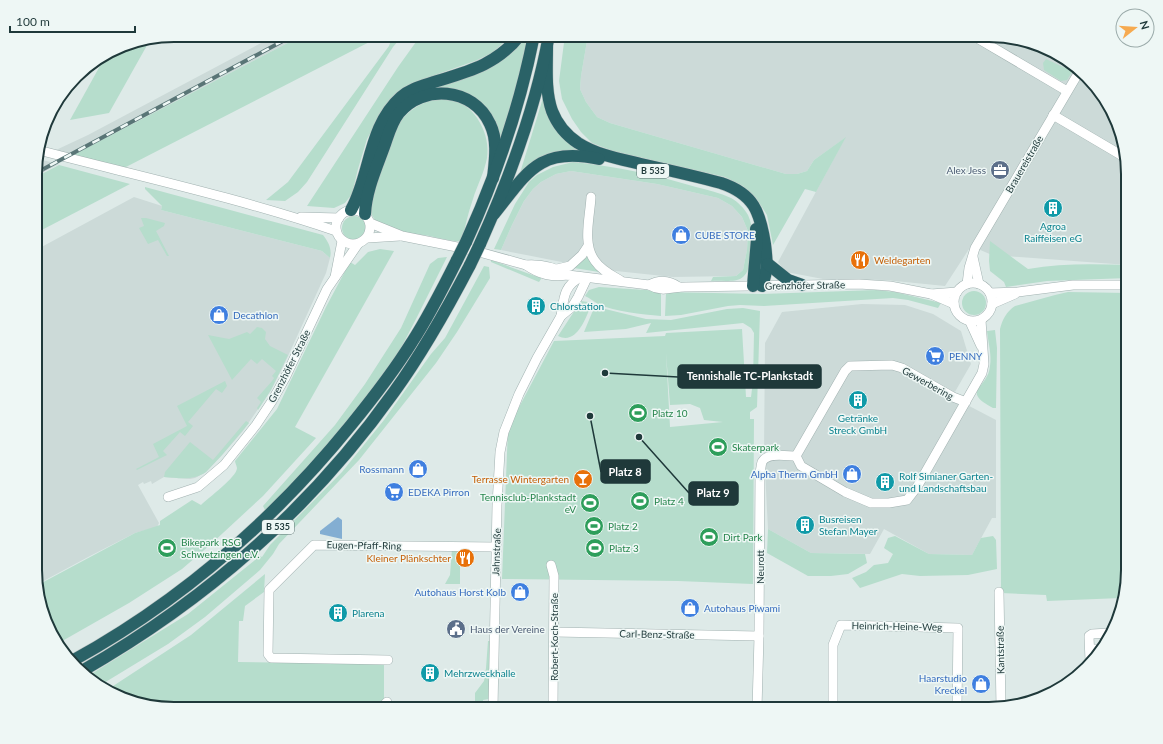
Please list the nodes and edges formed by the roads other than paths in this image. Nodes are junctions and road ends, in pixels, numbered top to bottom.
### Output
1 (513, 42) edge
2 (532, 42) edge
3 (548, 42) edge
4 (984, 42) edge
5 (547, 47) junction
6 (1077, 76) edge
7 (1067, 91) junction
8 (1053, 115) junction
9 (44, 152) edge
10 (1119, 154) edge
11 (493, 178) junction
12 (591, 197) dead end
13 (351, 210) junction
14 (494, 214) junction
15 (294, 217) junction
16 (339, 218) junction
17 (368, 218) junction
18 (336, 231) junction
19 (402, 236) junction
20 (368, 238) junction
21 (342, 241) junction
22 (358, 244) junction
23 (588, 246) junction
24 (973, 257) junction
25 (768, 264) junction
26 (556, 272) junction
27 (584, 278) junction
28 (334, 279) junction
29 (623, 282) junction
30 (967, 284) junction
31 (979, 284) junction
32 (802, 285) junction
33 (1121, 285) edge
34 (758, 286) junction
35 (957, 292) junction
36 (1018, 292) junction
37 (565, 293) junction
38 (990, 293) junction
39 (931, 294) junction
40 (954, 304) junction
41 (992, 304) junction
42 (561, 316) junction
43 (981, 320) junction
44 (970, 322) junction
45 (983, 351) junction
46 (966, 402) junction
47 (796, 456) junction
48 (168, 497) dead end
49 (496, 547) junction
50 (551, 566) dead end
51 (1000, 592) dead end
52 (554, 632) junction
53 (1104, 634) edge
54 (759, 636) junction
55 (1090, 649) junction
56 (1094, 649) edge
57 (1090, 654) edge
58 (76, 658) edge
59 (388, 660) dead end
60 (87, 668) edge
61 (493, 702) edge
62 (553, 702) edge
63 (757, 702) edge
64 (833, 702) edge
65 (957, 702) edge
66 (1000, 702) edge

1 - 13 highway
2 - 11 highway, B 535
3 - 5 highway, B 535
4 - 7 street
5 - 14 highway, B 535
5 - 25 highway, B 535
6 - 7 street, Brauereistraße
7 - 8 street, Brauereistraße
8 - 10 street
8 - 24 street, Brauereistraße
9 - 15 street
11 - 17 highway, B 535
11 - 58 highway, B 535, bridge
12 - 23 street
13 - 16 street
13 - 17 street, Grenzhöfer Straße
14 - 34 highway, B 535
14 - 60 highway, B 535, bridge
15 - 16 street
15 - 18 street
16 - 18 street
17 - 19 street, Grenzhöfer Straße
17 - 20 street
18 - 21 street
19 - 20 street, Grenzhöfer Straße
19 - 26 street, Grenzhöfer Straße
20 - 22 street, Grenzhöfer Straße
21 - 22 street
21 - 28 street, Grenzhöfer Straße
22 - 28 street
23 - 26 street
23 - 29 street
24 - 30 street, Brauereistraße
24 - 31 street
25 - 32 highway
25 - 34 highway, B 535
26 - 27 street, Grenzhöfer Straße
26 - 37 street
27 - 29 street, Grenzhöfer Straße
27 - 37 street
27 - 42 street
28 - 48 street, Grenzhöfer Straße
29 - 34 street, Grenzhöfer Straße
30 - 31 street
30 - 35 street
31 - 38 street
32 - 34 street, Grenzhöfer Straße
32 - 39 street, Grenzhöfer Straße
33 - 36 street
35 - 39 street, Grenzhöfer Straße
35 - 40 street
36 - 38 street
36 - 41 street
37 - 42 street
38 - 41 street
39 - 40 street, Grenzhöfer Straße
40 - 44 street
41 - 43 street
42 - 49 street, Jahnstraße
43 - 44 street
43 - 45 street
44 - 45 street
45 - 46 street
46 - 47 street, Gewerbering
46 - 47 street, Gewerbering
47 - 54 street, Neurott
49 - 59 street, Eugen-Pfaff-Ring
49 - 61 street, Jahnstraße
50 - 52 street, Robert-Koch-Straße
51 - 66 street, Kantstraße
52 - 54 street, Carl-Benz-Straße
52 - 62 street, Robert-Koch-Straße
53 - 55 street
54 - 63 street, Neurott
55 - 56 street
55 - 57 street
64 - 65 street, Heinrich-Heine-Weg

